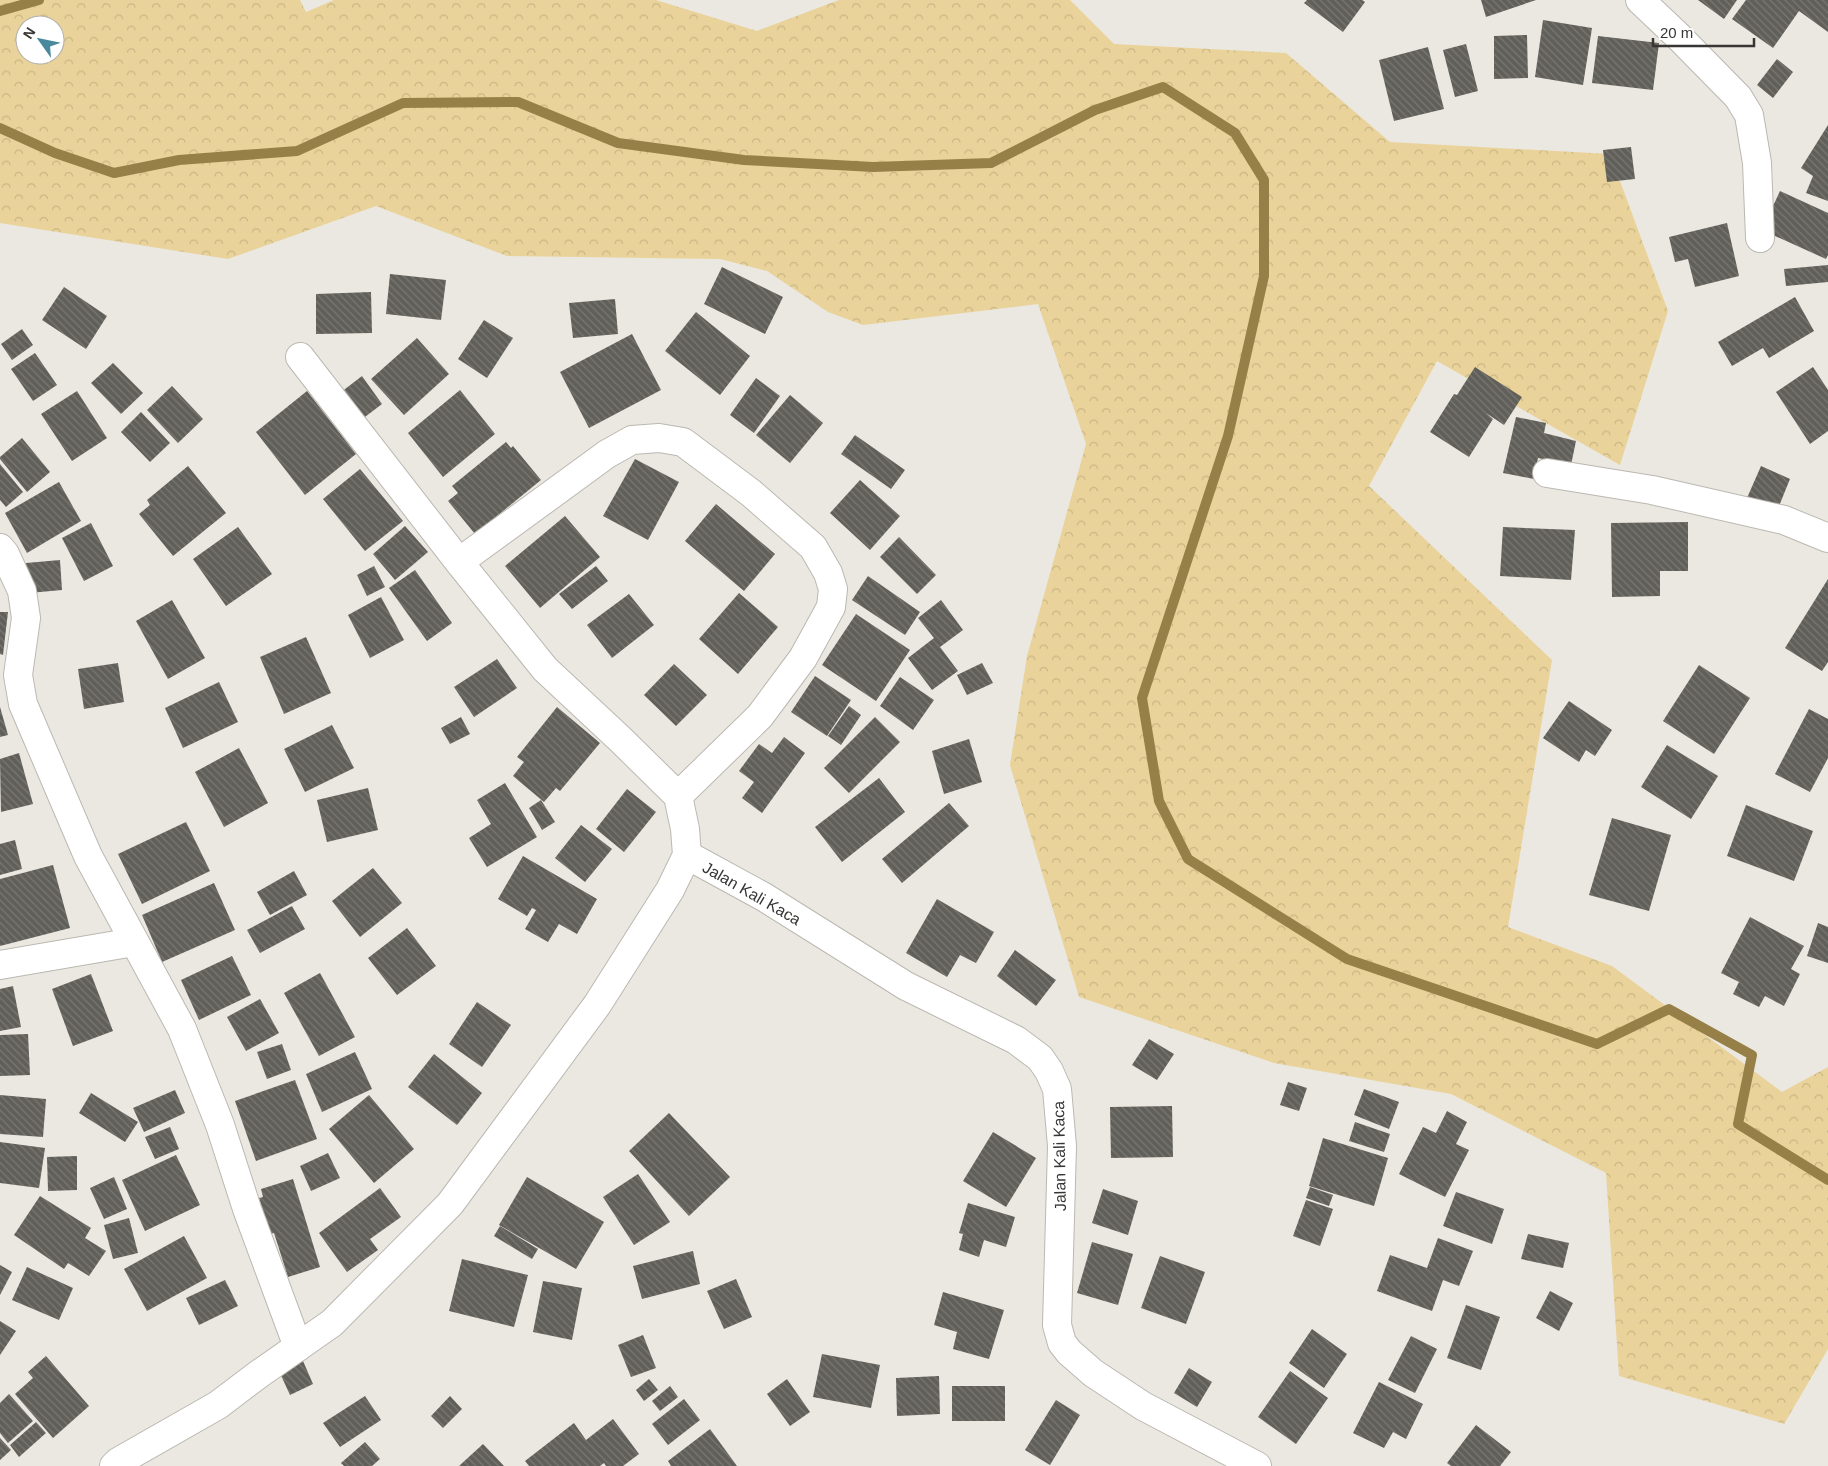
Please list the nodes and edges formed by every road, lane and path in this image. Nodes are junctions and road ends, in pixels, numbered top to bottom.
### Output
1 (1640, 0) edge
2 (1760, 238) dead end
3 (300, 357) dead end
4 (1547, 472) dead end
5 (1828, 538) edge
6 (0, 548) edge
7 (459, 562) junction
8 (678, 796) junction
9 (687, 856) junction
10 (134, 942) junction
11 (0, 965) edge
12 (298, 1347) junction
13 (114, 1466) edge
14 (1257, 1466) edge

1 - 2 street
3 - 7 street
4 - 5 street
6 - 10 street
7 - 8 street
7 - 8 street
8 - 9 street
9 - 12 street
9 - 14 street, Jalan Kali Kaca
10 - 11 street
10 - 12 street
12 - 13 street

